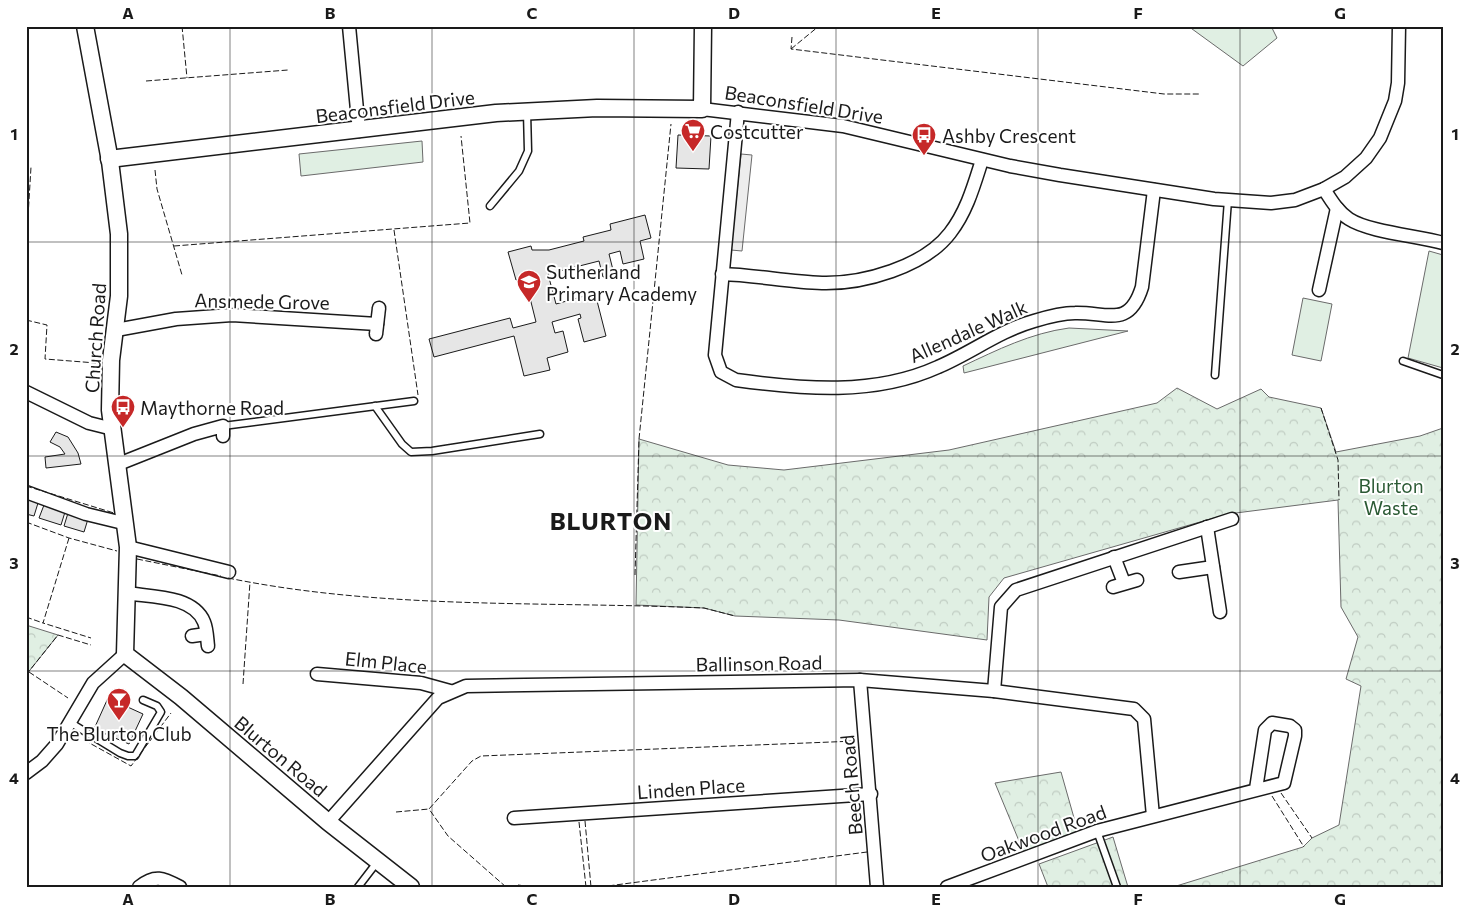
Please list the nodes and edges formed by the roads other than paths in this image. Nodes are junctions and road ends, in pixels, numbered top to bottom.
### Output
1 (85, 26) edge
2 (349, 26) edge
3 (703, 26) edge
4 (1399, 26) edge
5 (702, 108) junction
6 (527, 112) junction
7 (738, 112) junction
8 (359, 131) junction
9 (110, 159) junction
10 (982, 160) junction
11 (1324, 189) junction
12 (1154, 190) junction
13 (1228, 200) junction
14 (490, 206) dead end
15 (1337, 208) junction
16 (1443, 243) edge
17 (722, 274) junction
18 (1319, 290) dead end
19 (379, 308) dead end
20 (116, 330) junction
21 (1403, 361) dead end
22 (1214, 375) dead end
23 (1443, 375) edge
24 (26, 392) edge
25 (414, 401) dead end
26 (375, 406) junction
27 (113, 428) junction
28 (223, 431) joint
29 (540, 434) dead end
30 (116, 465) junction
31 (26, 492) edge
32 (1232, 519) dead end
33 (123, 523) junction
34 (1207, 527) junction
35 (128, 547) junction
36 (1114, 556) junction
37 (1213, 567) junction
38 (229, 572) dead end
39 (1179, 572) dead end
40 (1124, 583) dead end
41 (126, 593) junction
42 (1220, 612) dead end
43 (192, 636) dead end
44 (125, 654) junction
45 (317, 674) dead end
46 (860, 680) junction
47 (450, 691) junction
48 (994, 691) junction
49 (143, 700) dead end
50 (71, 723) junction
51 (26, 772) edge
52 (1256, 789) junction
53 (871, 794) junction
54 (1153, 816) junction
55 (514, 818) dead end
56 (328, 822) junction
57 (1096, 831) junction
58 (379, 860) junction
59 (139, 887) edge
60 (180, 887) edge
61 (358, 887) edge
62 (411, 887) edge
63 (877, 887) edge
64 (947, 887) edge
65 (1117, 887) edge

1 - 9 street, Church Road
2 - 8 street
3 - 5 street
4 - 11 street, Beaconsfield Drive
5 - 6 street, Beaconsfield Drive
5 - 7 street, Beaconsfield Drive
6 - 8 street, Beaconsfield Drive
6 - 14 lane
7 - 10 street, Beaconsfield Drive
7 - 17 street, Allendale Walk
8 - 9 street, Beaconsfield Drive
9 - 20 street, Church Road
10 - 12 street, Beaconsfield Drive
10 - 17 street
11 - 13 street, Beaconsfield Drive
11 - 15 street
12 - 13 street, Beaconsfield Drive
12 - 17 street, Allendale Walk
13 - 22 lane
15 - 16 street
15 - 18 street
19 - 20 street, Ansmede Grove
20 - 27 street, Church Road
21 - 23 lane
24 - 27 street
25 - 26 lane
26 - 28 lane
26 - 29 lane
27 - 30 street, Church Road
28 - 30 street
30 - 33 street, Church Road
31 - 33 street
32 - 34 street
33 - 35 street, Church Road
34 - 36 street
34 - 37 street
35 - 38 street
35 - 41 street, Church Road
36 - 40 street
36 - 48 street
37 - 39 street
37 - 42 street
41 - 43 street
41 - 44 street, Church Road
44 - 50 street
44 - 56 street, Blurton Road
45 - 47 street, Elm Place
46 - 47 street, Ballinson Road
46 - 48 street, Ballinson Road
46 - 53 street, Beech Road
47 - 56 street, Ballinson Road
48 - 54 street, Ballinson Road
49 - 50 lane
50 - 51 street
52 - 52 street, Oakwood Road
52 - 54 street, Oakwood Road
53 - 55 street, Linden Place
53 - 63 street, Beech Road
54 - 57 street, Oakwood Road
56 - 58 street, Blurton Road
57 - 64 street, Oakwood Road
57 - 65 lane
58 - 61 lane
58 - 62 street, Blurton Road
59 - 60 street

